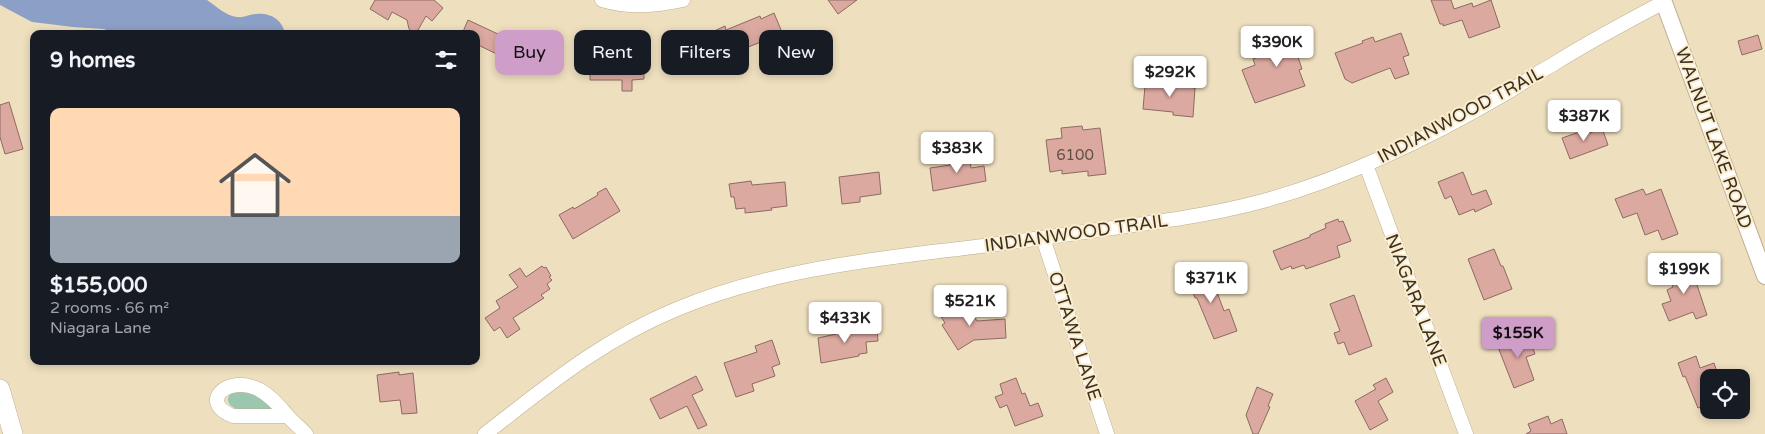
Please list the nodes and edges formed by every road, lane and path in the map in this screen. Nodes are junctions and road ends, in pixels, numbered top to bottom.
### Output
1 (602, 0) edge
2 (683, 0) edge
3 (1663, 1) edge
4 (1366, 165) junction
5 (1043, 238) junction
6 (1765, 276) edge
7 (0, 389) edge
8 (287, 416) dead end
9 (13, 434) edge
10 (306, 434) edge
11 (485, 434) edge
12 (1107, 434) edge
13 (1466, 434) edge

1 - 2 street
3 - 4 street, INDIANWOOD TRAIL
3 - 6 street, WALNUT LAKE ROAD
4 - 5 street, INDIANWOOD TRAIL
4 - 13 street, NIAGARA LANE
5 - 11 street, INDIANWOOD TRAIL
5 - 12 street, OTTAWA LANE
7 - 9 main road
8 - 10 street

